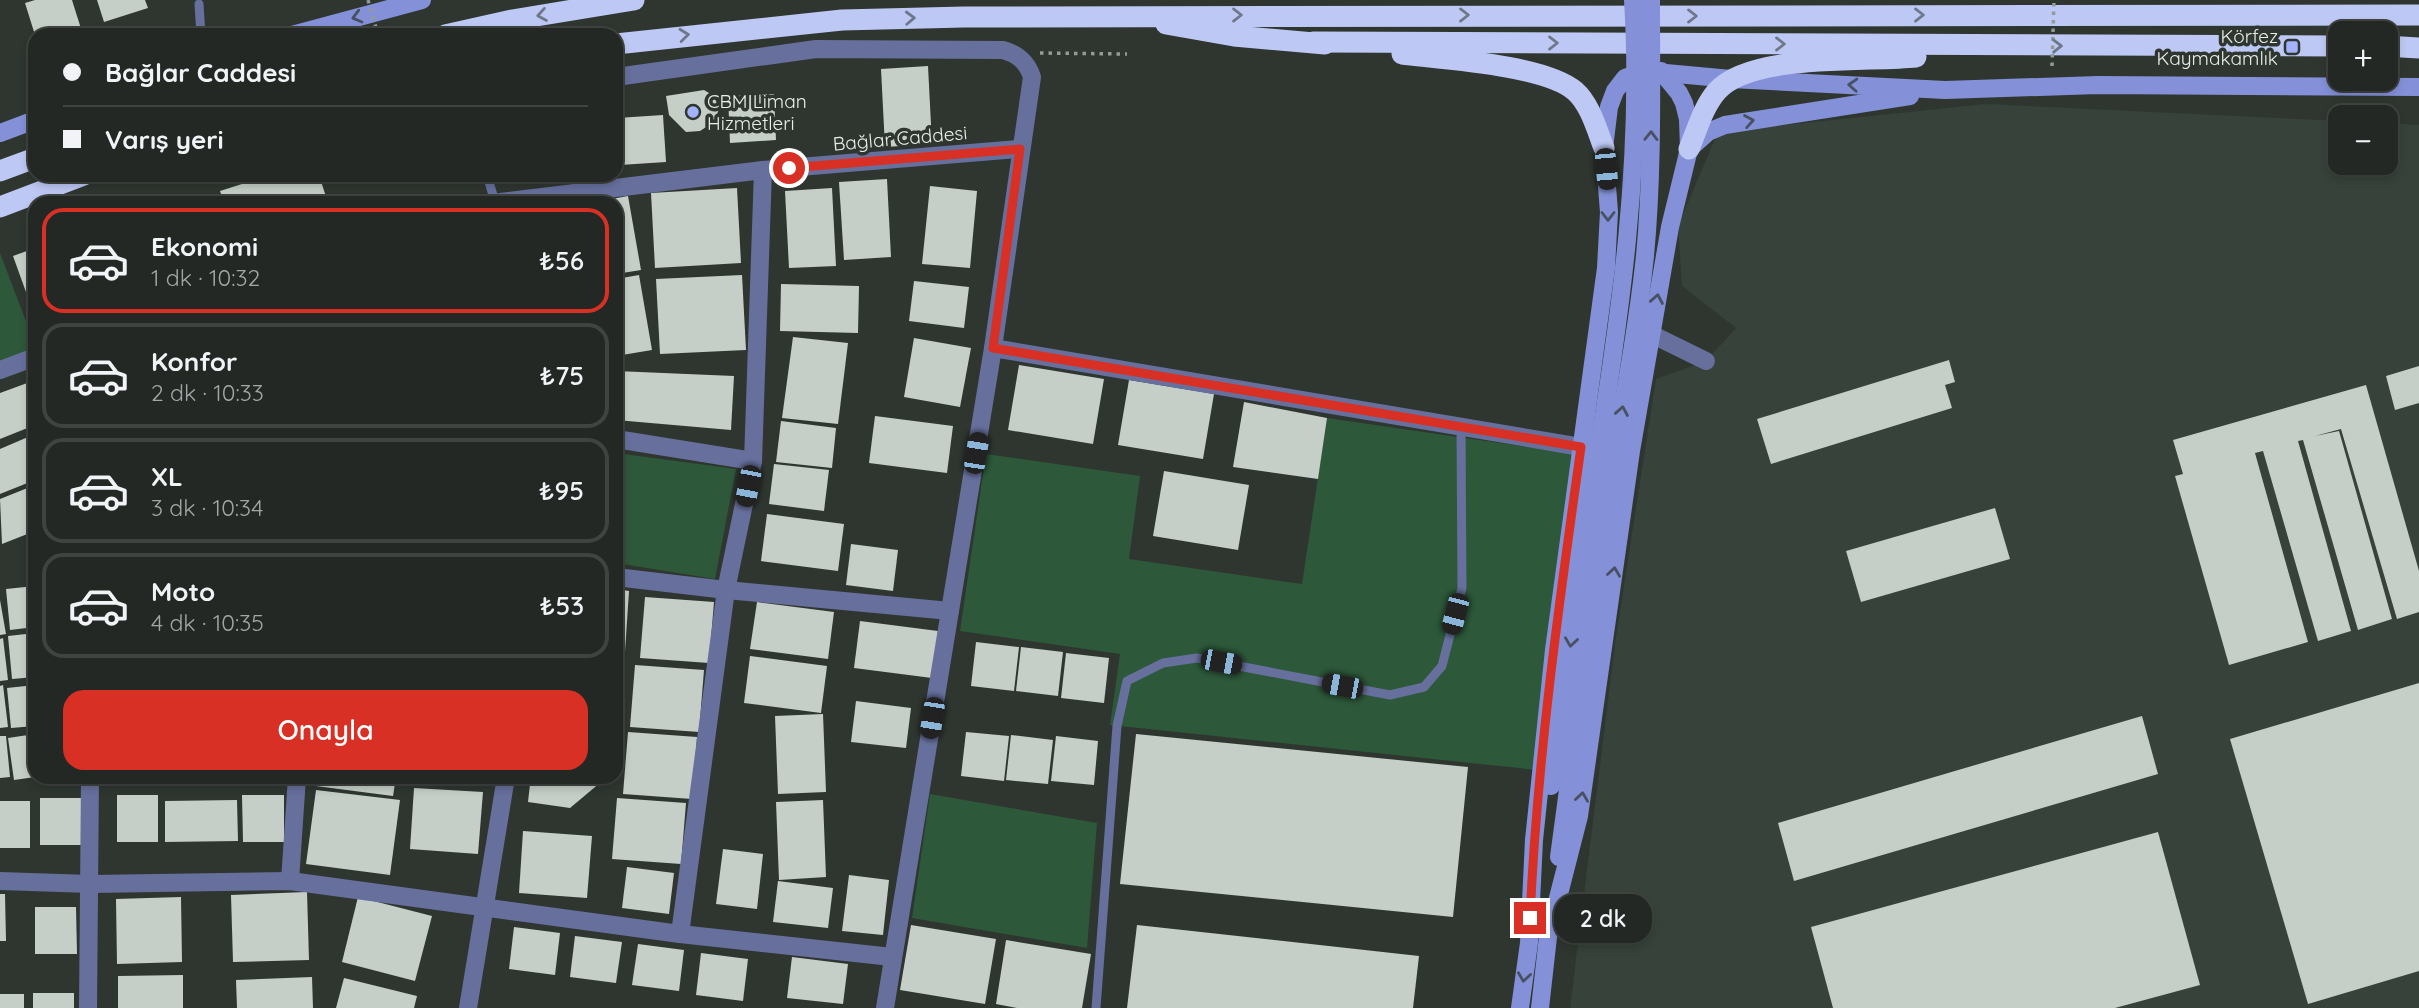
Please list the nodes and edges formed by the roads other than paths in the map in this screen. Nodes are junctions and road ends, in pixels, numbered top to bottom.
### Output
1 (422, 0) edge
2 (609, 0) edge
3 (634, 0) edge
4 (1633, 0) edge
5 (1651, 0) edge
6 (200, 4) dead end
7 (584, 8) junction
8 (1120, 15) junction
9 (2419, 15) edge
10 (201, 28) edge
11 (318, 28) edge
12 (481, 28) edge
13 (1313, 42) junction
14 (623, 43) edge
15 (2015, 46) junction
16 (2328, 46) edge
17 (2398, 47) edge
18 (2419, 48) edge
19 (1653, 71) junction
20 (623, 76) edge
21 (1731, 79) junction
22 (2419, 87) edge
23 (1945, 90) junction
24 (28, 123) edge
25 (0, 133) edge
26 (1604, 148) junction
27 (1020, 149) junction
28 (1689, 149) junction
29 (28, 161) edge
30 (763, 170) junction
31 (0, 171) edge
32 (66, 182) edge
33 (28, 196) edge
34 (29, 196) edge
35 (563, 196) edge
36 (0, 207) edge
37 (1651, 334) junction
38 (993, 348) junction
39 (28, 360) edge
40 (1706, 361) dead end
41 (0, 370) edge
42 (1461, 427) junction
43 (623, 440) edge
44 (1581, 447) junction
45 (753, 461) junction
46 (1602, 477) junction
47 (623, 578) edge
48 (726, 590) junction
49 (950, 611) junction
50 (90, 784) edge
51 (297, 784) edge
52 (505, 784) edge
53 (0, 881) edge
54 (290, 881) junction
55 (90, 884) junction
56 (485, 908) junction
57 (680, 934) junction
58 (1548, 937) junction
59 (1529, 943) junction
60 (892, 957) junction
61 (88, 1008) edge
62 (468, 1008) edge
63 (885, 1008) edge
64 (1096, 1008) edge
65 (1520, 1008) edge
66 (1540, 1008) edge

1 -> 11 main road
2 - 7 highway
3 - 7 highway
4 - 46 main road, bridge
46 -> 5 main road, bridge
6 - 10 lane
7 -> 12 highway
8 -> 9 highway
8 - 13 highway
14 -> 8 highway
13 -> 15 highway
13 - 26 highway
15 -> 16 highway
15 - 21 highway
17 - 18 highway
19 - 21 main road
19 - 26 main road
19 - 28 main road
20 - 27 street
23 -> 21 main road
21 - 28 highway
22 - 23 main road
28 -> 23 main road
24 - 25 main road
26 -> 44 main road
27 - 30 street, Bağlar Caddesi
27 - 38 street
37 -> 28 main road
29 - 31 highway
30 - 35 street, Bağlar Caddesi
30 - 45 street
32 - 34 highway
33 - 36 highway
37 - 40 street
58 -> 37 main road
38 - 42 street
38 - 49 street
39 - 41 street
42 - 44 street
42 - 64 lane
43 - 45 street
44 - 59 main road
45 - 48 street
46 - 58 main road
46 -> 59 main road
47 - 48 street
48 - 49 street
48 - 57 street
49 - 60 street
50 - 55 street
51 - 54 street
52 - 56 street
53 - 55 street
54 - 55 street
54 - 56 street
55 - 61 street
56 - 57 street
56 - 62 street
57 - 60 street
58 - 66 main road
59 -> 65 main road
60 - 63 street

